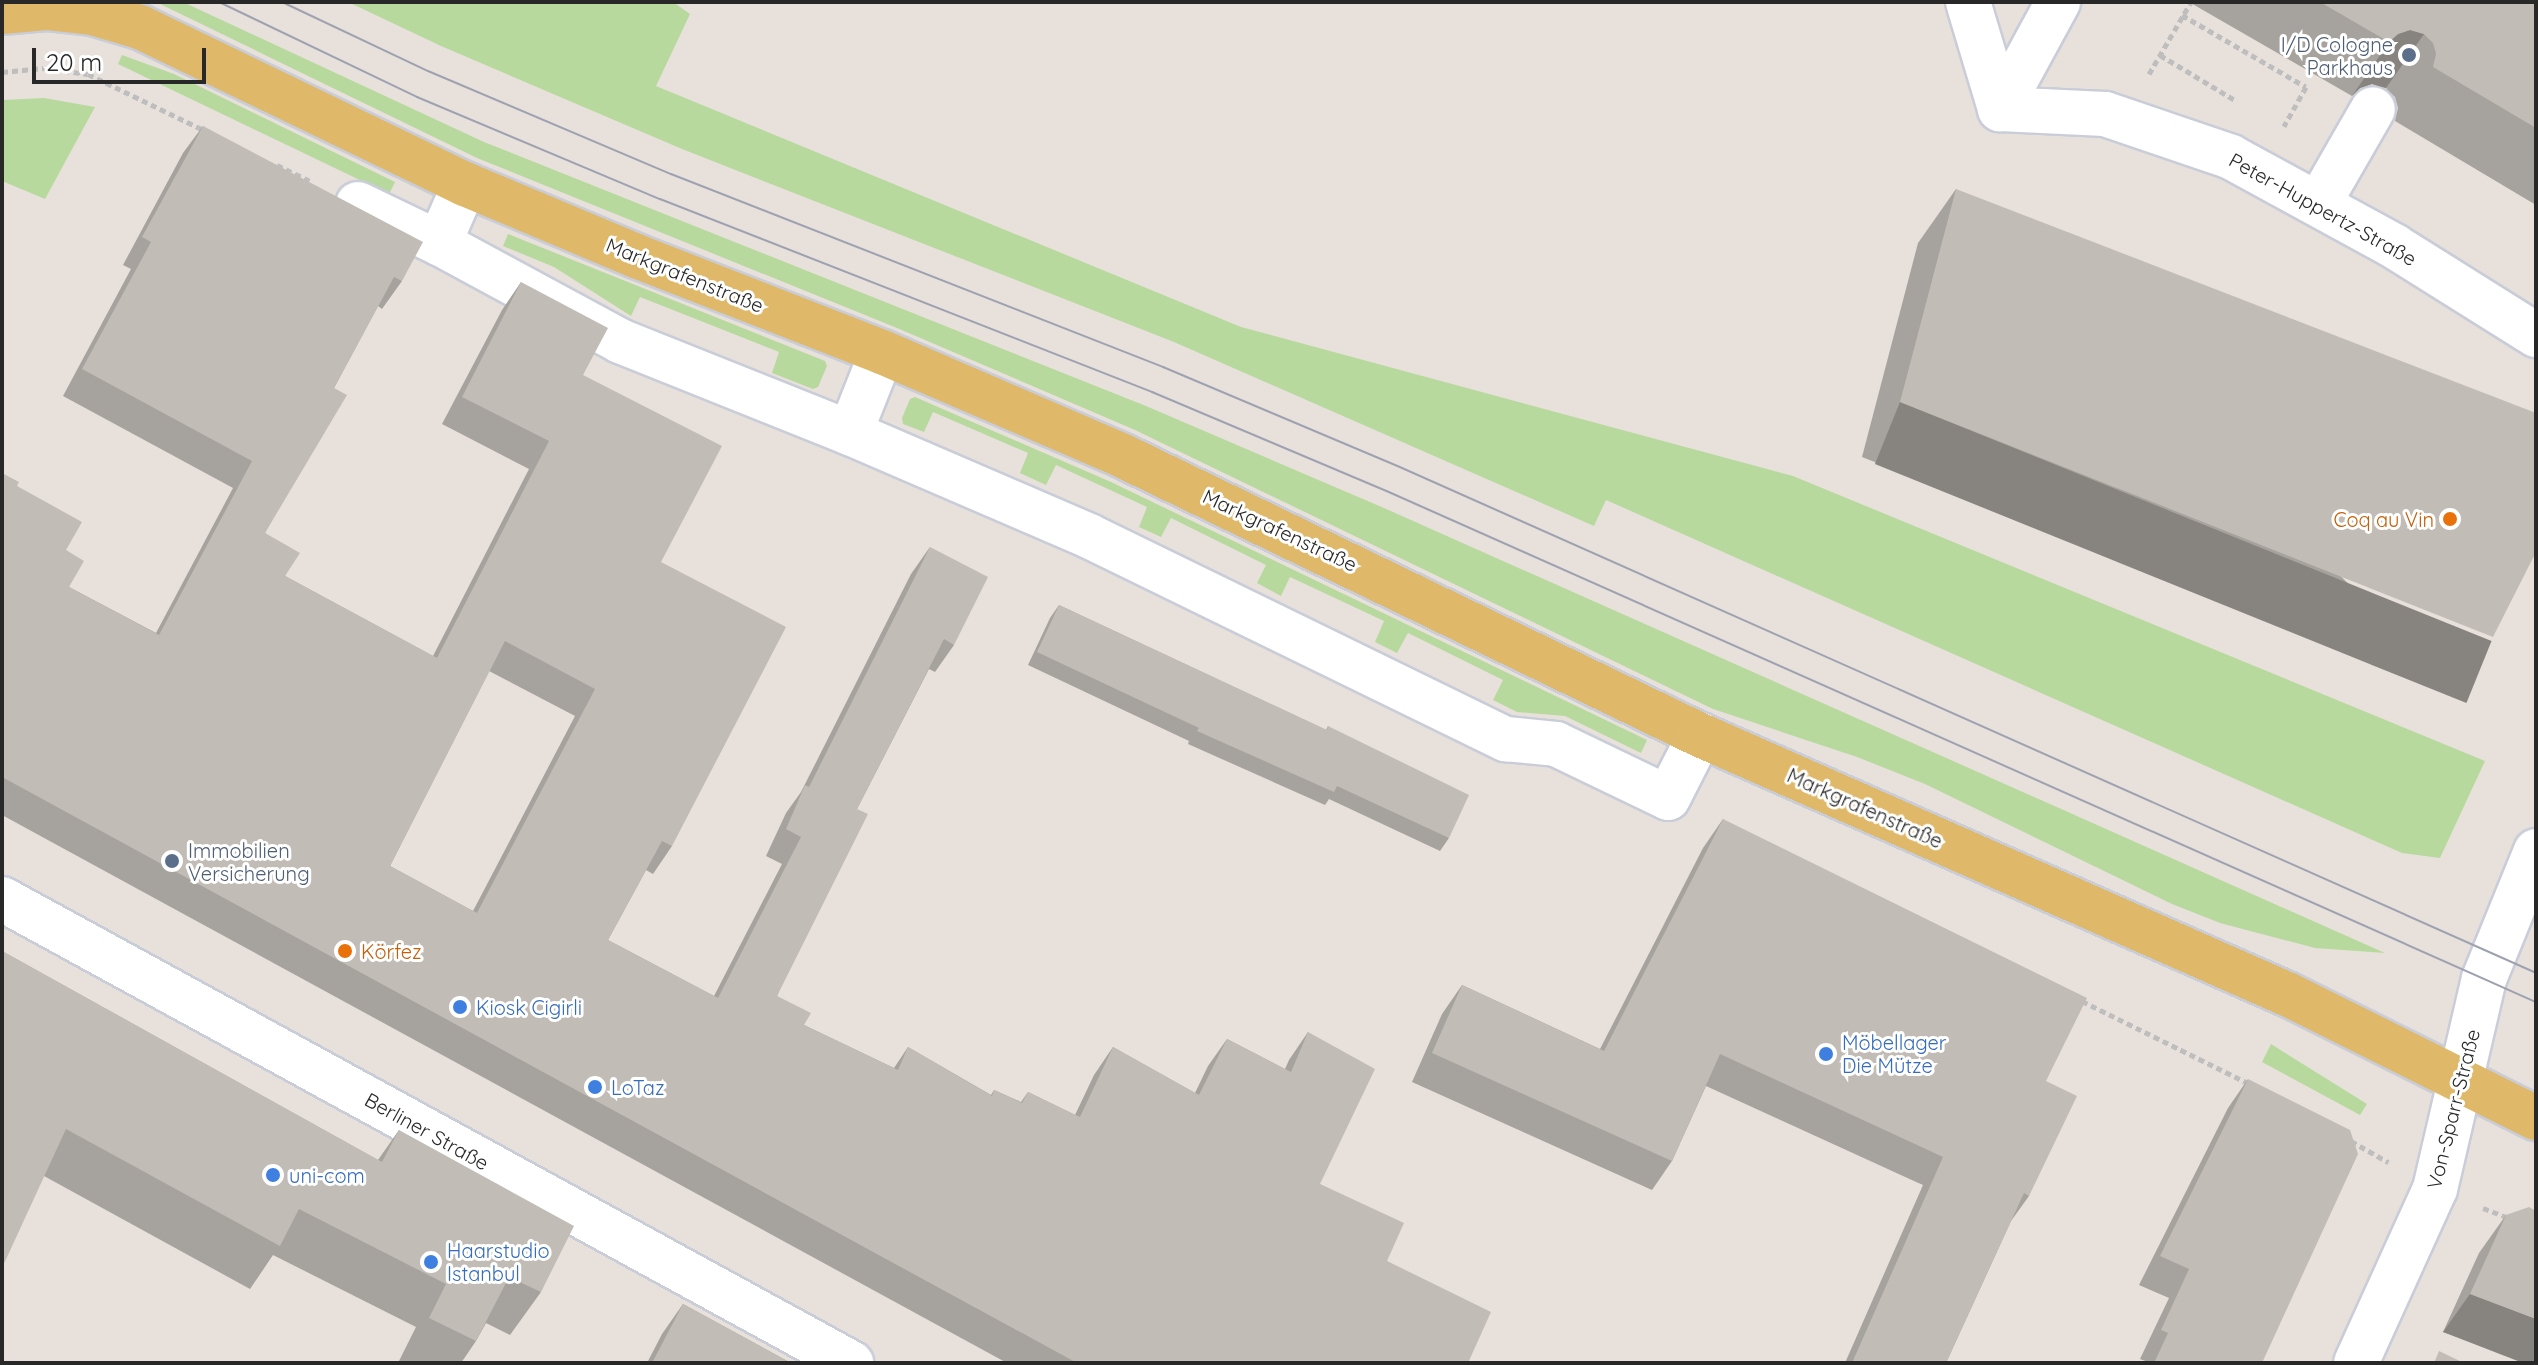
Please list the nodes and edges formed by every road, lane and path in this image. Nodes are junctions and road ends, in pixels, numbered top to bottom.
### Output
1 (1968, 2) edge
2 (2058, 2) edge
3 (2191, 2) edge
4 (2, 12) edge
5 (2182, 15) junction
6 (2, 72) edge
7 (2242, 104) dead end
8 (2000, 109) junction
9 (2373, 109) dead end
10 (2269, 120) dead end
11 (216, 135) edge
12 (272, 163) edge
13 (465, 184) junction
14 (2319, 203) junction
15 (358, 204) joint
16 (439, 243) junction
17 (2536, 335) edge
18 (882, 352) junction
19 (850, 433) junction
20 (1700, 735) junction
21 (2536, 851) edge
22 (2, 899) edge
23 (2075, 997) edge
24 (2461, 1079) junction
25 (2258, 1088) edge
26 (2536, 1118) edge
27 (2339, 1134) edge
28 (2435, 1189) junction
29 (851, 1363) edge
30 (2356, 1363) edge

1 - 8 street
2 - 8 street
3 - 5 path
4 - 13 main road, Markgrafenstraße
5 - 7 path
5 - 10 path
6 - 11 path
8 - 14 street, Peter-Huppertz-Straße
9 - 14 street
12 - 15 path
13 - 16 street
13 - 18 main road, Markgrafenstraße
14 - 17 street, Peter-Huppertz-Straße
15 - 16 street
16 - 19 street
18 - 19 street
18 - 20 main road, Markgrafenstraße
19 - 20 street
20 - 24 main road, Markgrafenstraße
21 - 24 street, Von-Sparr-Straße
22 - 29 street, Berliner Straße
23 - 25 path
24 - 26 main road, Markgrafenstraße
24 - 28 street, Von-Sparr-Straße
27 - 28 path
28 - 30 street, Von-Sparr-Straße

